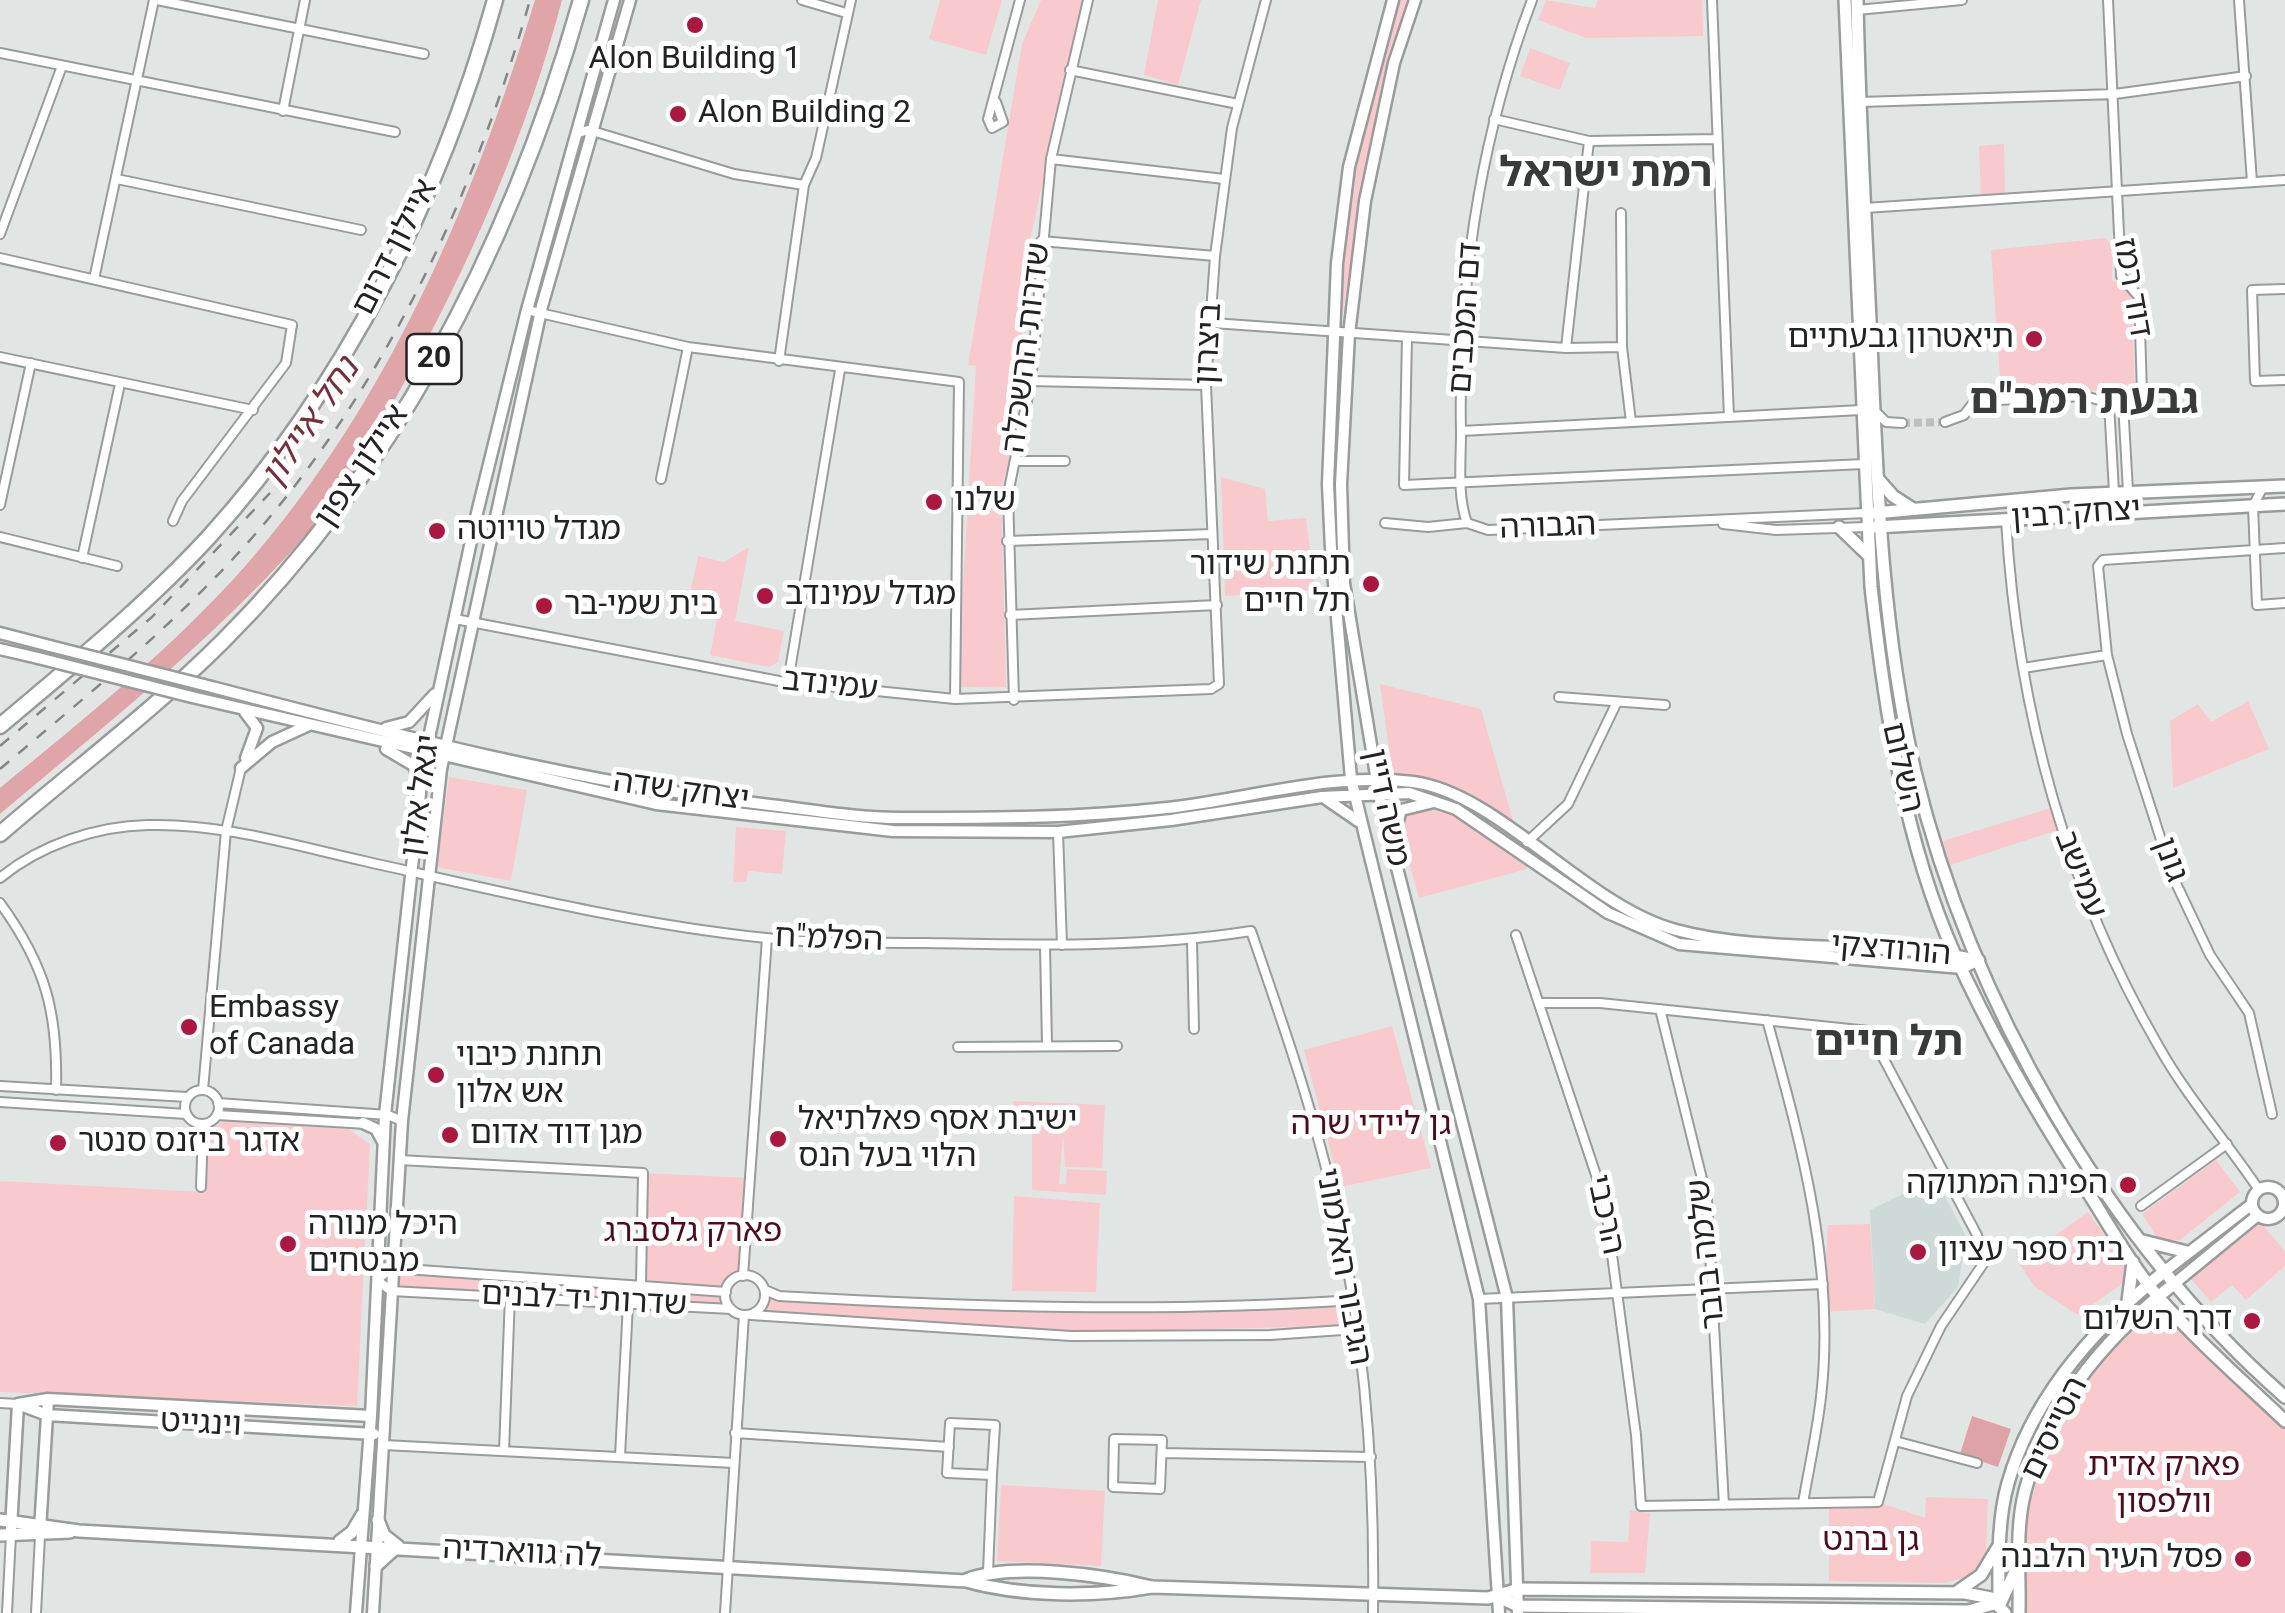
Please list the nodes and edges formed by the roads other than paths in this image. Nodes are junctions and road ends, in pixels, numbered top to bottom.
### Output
1 (156, 0) edge
2 (306, 0) edge
3 (486, 0) edge
4 (496, 0) edge
5 (582, 0) edge
6 (614, 0) edge
7 (630, 0) edge
8 (802, 0) edge
9 (850, 0) edge
10 (1020, 0) edge
11 (1088, 0) edge
12 (1266, 0) edge
13 (1394, 0) edge
14 (1415, 0) edge
15 (1532, 0) edge
16 (1712, 0) edge
17 (1845, 0) edge
18 (1962, 0) edge
19 (2108, 0) edge
20 (2239, 0) edge
21 (1857, 5) edge
22 (846, 13) junction
23 (300, 27) junction
24 (0, 53) edge
25 (424, 54) dead end
26 (476, 59) junction
27 (62, 66) junction
28 (1070, 70) junction
29 (2246, 76) junction
30 (139, 81) junction
31 (2115, 94) junction
32 (996, 102) dead end
33 (1861, 102) junction
34 (1238, 104) junction
35 (283, 110) junction
36 (1494, 119) junction
37 (589, 130) junction
38 (395, 132) dead end
39 (574, 136) junction
40 (1717, 139) junction
41 (1589, 141) junction
42 (1051, 159) junction
43 (117, 179) junction
44 (1224, 179) junction
45 (2285, 180) edge
46 (2252, 182) junction
47 (804, 185) junction
48 (2118, 193) junction
49 (1865, 208) junction
50 (1621, 212) dead end
51 (361, 230) dead end
52 (0, 234) edge
53 (1041, 241) junction
54 (1215, 256) junction
55 (0, 258) edge
56 (94, 280) junction
57 (2285, 289) edge
58 (527, 310) junction
59 (540, 312) junction
60 (1213, 323) junction
61 (1332, 334) junction
62 (1348, 334) junction
63 (1407, 338) junction
64 (1462, 340) junction
65 (688, 347) junction
66 (1622, 347) junction
67 (1566, 348) junction
68 (0, 357) edge
69 (779, 360) junction
70 (30, 363) junction
71 (840, 370) junction
72 (2285, 380) edge
73 (1031, 381) junction
74 (120, 384) junction
75 (1206, 384) junction
76 (2109, 403) junction
77 (2123, 403) junction
78 (1867, 409) junction
79 (253, 410) junction
80 (1729, 417) junction
81 (1630, 422) junction
82 (1946, 422) tunnel mouth
83 (1902, 423) tunnel mouth
84 (1461, 430) junction
85 (1065, 461) dead end
86 (1016, 462) junction
87 (1864, 464) junction
88 (1878, 478) junction
89 (661, 479) dead end
90 (1461, 483) junction
91 (2285, 486) edge
92 (2263, 487) junction
93 (2121, 492) junction
94 (2285, 504) edge
95 (0, 505) edge
96 (2253, 506) junction
97 (1916, 510) junction
98 (2123, 512) junction
99 (1871, 517) junction
100 (2006, 520) junction
101 (173, 521) dead end
102 (1714, 522) junction
103 (1385, 523) dead end
104 (1467, 523) junction
105 (1881, 526) junction
106 (1839, 527) junction
107 (1212, 534) junction
108 (0, 538) edge
109 (1007, 541) junction
110 (2285, 548) edge
111 (2255, 550) junction
112 (1869, 556) junction
113 (82, 558) junction
114 (117, 566) dead end
115 (2285, 603) edge
116 (1217, 605) junction
117 (1010, 615) junction
118 (455, 619) junction
119 (470, 623) junction
120 (0, 633) edge
121 (0, 649) edge
122 (2107, 656) junction
123 (2023, 668) junction
124 (788, 682) junction
125 (1211, 689) joint
126 (439, 690) junction
127 (1559, 697) dead end
128 (955, 699) junction
129 (1014, 700) junction
130 (1616, 704) junction
131 (1665, 705) dead end
132 (243, 709) junction
133 (310, 725) junction
134 (0, 726) edge
135 (375, 730) junction
136 (352, 736) junction
137 (427, 748) junction
138 (444, 752) junction
139 (241, 768) junction
140 (1377, 778) junction
141 (1351, 779) junction
142 (421, 781) junction
143 (1378, 792) junction
144 (1355, 795) junction
145 (1322, 797) junction
146 (1440, 801) junction
147 (1362, 824) junction
148 (226, 830) junction
149 (1058, 832) junction
150 (0, 834) edge
151 (1527, 842) junction
152 (1392, 848) junction
153 (412, 872) junction
154 (428, 875) junction
155 (0, 878) edge
156 (0, 903) edge
157 (1251, 931) joint
158 (1516, 936) dead end
159 (766, 938) junction
160 (1192, 940) junction
161 (1062, 945) junction
162 (1045, 946) junction
163 (1955, 954) junction
164 (1980, 960) junction
165 (1962, 968) junction
166 (1541, 1002) junction
167 (1660, 1009) junction
168 (1767, 1020) junction
169 (1194, 1029) dead end
170 (1048, 1045) junction
171 (1117, 1046) dead end
172 (958, 1047) dead end
173 (0, 1086) edge
174 (56, 1090) junction
175 (203, 1090) junction
176 (187, 1098) junction
177 (0, 1102) edge
178 (218, 1103) junction
179 (217, 1114) junction
180 (2272, 1114) dead end
181 (188, 1118) junction
182 (385, 1120) junction
183 (402, 1121) junction
184 (207, 1124) junction
185 (363, 1124) junction
186 (384, 1143) junction
187 (2227, 1144) junction
188 (399, 1160) junction
189 (201, 1164) junction
190 (200, 1187) dead end
191 (2259, 1190) junction
192 (2252, 1204) junction
193 (2142, 1206) dead end
194 (2258, 1215) junction
195 (2283, 1215) edge
196 (2140, 1240) junction
197 (2187, 1252) junction
198 (2133, 1262) junction
199 (392, 1268) junction
200 (2165, 1270) junction
201 (743, 1276) junction
202 (377, 1280) junction
203 (2176, 1283) junction
204 (640, 1284) junction
205 (1823, 1284) junction
206 (2148, 1284) junction
207 (1714, 1287) junction
208 (765, 1290) junction
209 (391, 1291) junction
210 (726, 1292) junction
211 (1619, 1295) junction
212 (510, 1296) junction
213 (2158, 1296) junction
214 (1507, 1298) junction
215 (1479, 1299) junction
216 (1354, 1300) junction
217 (2128, 1301) junction
218 (628, 1304) junction
219 (731, 1309) junction
220 (747, 1315) junction
221 (2180, 1321) junction
222 (2127, 1326) junction
223 (1357, 1329) junction
224 (2285, 1397) edge
225 (48, 1399) junction
226 (0, 1403) edge
227 (18, 1404) junction
228 (48, 1415) junction
229 (371, 1416) junction
230 (2285, 1420) edge
231 (385, 1429) junction
232 (736, 1433) junction
233 (370, 1434) junction
234 (1895, 1440) junction
235 (384, 1446) junction
236 (949, 1446) junction
237 (504, 1451) junction
238 (1162, 1452) junction
239 (620, 1456) junction
240 (1372, 1457) junction
241 (734, 1463) junction
242 (1977, 1463) dead end
243 (992, 1475) junction
244 (1804, 1503) junction
245 (1724, 1505) junction
246 (362, 1514) junction
247 (6, 1520) edge
248 (378, 1520) junction
249 (40, 1530) junction
250 (5, 1535) edge
251 (2001, 1538) junction
252 (336, 1543) junction
253 (360, 1544) junction
254 (378, 1545) junction
255 (398, 1546) junction
256 (2020, 1561) junction
257 (376, 1566) junction
258 (729, 1566) junction
259 (988, 1572) junction
260 (966, 1580) junction
261 (1152, 1587) junction
262 (1519, 1589) junction
263 (1951, 1593) junction
264 (1373, 1596) junction
265 (1498, 1598) junction
266 (1518, 1609) edge
267 (2001, 1610) edge
268 (1952, 1612) edge
269 (7, 1613) edge
270 (36, 1613) edge
271 (356, 1613) edge
272 (372, 1613) edge
273 (724, 1613) edge
274 (1373, 1613) edge
275 (1498, 1613) edge
276 (2019, 1613) edge

1 - 23 street
1 - 30 street
2 - 23 street
3 - 26 highway
4 - 26 highway, איילון דרום / 20
5 - 150 highway, איילון צפון / 20
6 - 39 street, יגאל אלון
7 - 37 street, יגאל אלון
8 - 22 street
9 - 22 street
10 - 32 street
11 - 28 street, שדרות ההשכלה
12 - 34 street, ביצרון
13 - 61 street, משה דיין
14 - 62 street, משה דיין
15 - 36 street, דם המכבים
16 - 40 street
17 - 78 main road, השלום
18 - 21 street
19 - 31 street, דוד רמז
20 - 29 street
21 - 33 main road, השלום
22 - 47 street
23 - 25 street
23 - 35 street
24 - 27 street
26 - 134 highway, איילון דרום / 20
27 - 30 street
27 - 52 street
28 - 34 street
28 - 42 street, שדרות ההשכלה
29 - 31 street
29 - 46 street
30 - 35 street
30 - 43 street
31 - 33 street
31 - 48 street, דוד רמז
33 - 49 main road, השלום
34 - 44 street, ביצרון
35 - 38 street
36 - 41 street
36 - 64 street, דם המכבים
37 - 39 street
37 - 47 street
37 - 59 street, יגאל אלון
39 - 58 street, יגאל אלון
40 - 41 street
40 - 80 street
41 - 67 street
42 - 44 street
42 - 53 street, שדרות ההשכלה
43 - 51 street
43 - 56 street
44 - 54 street, ביצרון
45 - 46 street
46 - 48 street
47 - 69 street
48 - 49 street
48 - 77 street, דוד רמז
49 - 78 main road, השלום
50 - 66 street
53 - 54 street
53 - 73 street, שדרות ההשכלה
54 - 60 street, ביצרון
55 - 56 street
56 - 79 street
57 - 72 street
58 - 59 street
58 - 118 street, יגאל אלון
59 - 65 street
59 - 119 street, יגאל אלון
60 - 61 street
60 - 75 street, ביצרון
61 - 62 street
61 - 141 street, משה דיין
62 - 63 street
62 - 140 street, משה דיין
63 - 64 street
63 - 90 street
64 - 67 street
64 - 84 street, דם המכבים
65 - 69 street
65 - 89 street
66 - 67 street
66 - 81 street
68 - 70 street
69 - 71 street
70 - 74 street
70 - 95 street
71 - 124 street
71 - 128 street, שדרות ההשכלה
73 - 75 street
73 - 86 street, שדרות ההשכלה
74 - 79 street
74 - 113 street
75 - 107 street, ביצרון
76 - 77 street
76 - 82 street
76 - 93 street
77 - 93 street
78 - 80 street
78 - 83 street
78 - 87 main road, השלום
78 - 88 main road, השלום
79 - 101 street
80 - 81 street
81 - 84 street
84 - 90 street, דם המכבים
85 - 86 street
86 - 109 street, שדרות ההשכלה
87 - 90 street
87 - 99 main road, השלום
88 - 97 main road
88 - 99 main road, השלום
90 - 104 street, דם המכבים
91 - 92 main road, יצחק רבין
92 - 93 main road, יצחק רבין
92 - 96 street
93 - 97 main road, יצחק רבין
93 - 98 street
94 - 96 main road, יצחק רבין
96 - 98 main road, יצחק רבין
96 - 111 street
97 - 99 main road, יצחק רבין
98 - 100 main road, יצחק רבין
99 - 102 street, הגבורה
99 - 105 main road, השלום
99 - 106 street, הגבורה
99 - 112 main road, השלום
100 - 105 main road, יצחק רבין
100 - 123 street, עמישב
102 - 104 street, הגבורה
102 - 106 street, הגבורה
103 - 104 street, הגבורה
105 - 164 main road, השלום
106 - 112 main road
107 - 109 street
107 - 116 street, ביצרון
108 - 113 street
109 - 117 street, שדרות ההשכלה
110 - 111 street
111 - 115 street
111 - 122 street, גונן
112 - 163 main road, השלום
113 - 114 street
116 - 117 street
116 - 125 street, ביצרון
117 - 129 street, שדרות ההשכלה
118 - 119 street, עמינדב
118 - 126 street, יגאל אלון
119 - 124 street, עמינדב
119 - 138 street, יגאל אלון
120 - 135 street, יצחק שדה, bridge
121 - 132 street, יצחק שדה, bridge
122 - 123 street
122 - 180 street, גונן
123 - 187 street, עמישב
124 - 128 street, עמינדב
125 - 129 street, עמינדב
126 - 135 street
126 - 137 street, יגאל אלון
127 - 130 street
128 - 129 street, עמינדב
130 - 131 street
130 - 151 street
132 - 133 street, יצחק שדה
132 - 139 street
133 - 136 street, יצחק שדה
133 - 139 street
135 - 137 street, יצחק שדה
136 - 137 street, יצחק שדה
136 - 142 street
137 - 138 street, יצחק שדה
137 - 142 street, יגאל אלון
138 - 141 street, יצחק שדה
138 - 149 street, יצחק שדה
138 - 154 street, יגאל אלון
139 - 148 street
140 - 141 street, יצחק שדה
140 - 143 street, משה דיין
140 - 151 street, הורודצקי
141 - 144 street, משה דיין
142 - 153 street, יגאל אלון
143 - 144 street, יצחק שדה
143 - 146 street, הורודצקי
143 - 152 street, משה דיין
144 - 145 street, יצחק שדה
144 - 147 street, משה דיין
145 - 147 street
145 - 149 street, יצחק שדה
146 - 152 street
146 - 165 street, הורודצקי
147 - 215 street, משה דיין
148 - 153 street, הפלמ"ח
148 - 155 street, הפלמ"ח
148 - 175 street
149 - 161 street
151 - 163 street, הורודצקי
152 - 214 street, משה דיין
153 - 154 street, הפלמ"ח
153 - 182 street, יגאל אלון
154 - 159 street, הפלמ"ח
154 - 183 street, יגאל אלון
156 - 174 street
157 - 160 street, הפלמ"ח
157 - 216 street, הגיבור האלמוני
158 - 166 street, הרכבי
159 - 162 street, הפלמ"ח
159 - 201 street
160 - 161 street, הפלמ"ח
160 - 169 street
161 - 162 street, הפלמ"ח
162 - 170 street
163 - 164 street, הורודצקי
163 - 165 main road, השלום
164 - 165 street, הורודצקי
164 - 196 main road, השלום
165 - 198 main road, השלום
166 - 167 street
166 - 211 street, הרכבי
167 - 168 street
167 - 207 street, שלמה בובר
168 - 205 street
168 - 234 street
170 - 171 street
170 - 172 street
173 - 174 street
174 - 176 street
175 - 176 street
175 - 178 street
176 - 181 street
177 - 181 street
178 - 179 street
178 - 182 street
179 - 184 street
179 - 185 street
181 - 184 street
181 - 189 street
182 - 183 street
182 - 185 street
182 - 186 street, יגאל אלון
183 - 188 street, יגאל אלון
184 - 189 street
185 - 186 street
186 - 202 street, יגאל אלון
187 - 191 street, עמישב
187 - 193 street
188 - 199 street, יגאל אלון
188 - 204 street
189 - 190 street
191 - 192 street
191 - 195 street
192 - 194 street
192 - 197 street
194 - 195 street
194 - 203 street
196 - 197 main road
196 - 200 main road, השלום
197 - 200 street
198 - 206 main road, השלום
198 - 217 main road
199 - 202 street
199 - 204 street, שדרות יד לבנים
199 - 209 street, יגאל אלון
200 - 203 main road, השלום
200 - 206 main road, הטייסים
201 - 208 street
201 - 210 street
202 - 209 street
202 - 229 street, יגאל אלון
203 - 213 main road, הטייסים
203 - 224 main road, השלום
204 - 210 street, שדרות יד לבנים
205 - 207 street
205 - 244 street
206 - 213 main road, השלום
206 - 217 main road, הטייסים
207 - 211 street
207 - 245 street, שלמה בובר
208 - 216 street
208 - 220 street
209 - 212 street, שדרות יד לבנים
209 - 231 street, יגאל אלון
210 - 219 street
211 - 214 street
211 - 245 street, הרכבי
212 - 218 street, שדרות יד לבנים
212 - 237 street
213 - 221 main road, השלום
213 - 222 main road, הטייסים
214 - 215 street
214 - 262 street, משה דיין
215 - 265 street, משה דיין
216 - 223 street, הגיבור האלמוני
217 - 251 main road, הטייסים
218 - 219 street, שדרות יד לבנים
218 - 239 street
219 - 220 street
220 - 223 street
220 - 232 street
221 - 222 main road
221 - 230 main road, השלום
222 - 256 main road, הטייסים
223 - 240 street, הגיבור האלמוני
225 - 227 street, וינגייט
225 - 228 street
225 - 229 street, וינגייט
226 - 227 street, וינגייט
227 - 228 street, וינגייט
227 - 247 street
228 - 233 street, וינגייט
228 - 249 street
229 - 233 street, יגאל אלון
231 - 233 street, וינגייט
231 - 235 street, יגאל אלון
232 - 236 street
232 - 241 street
233 - 246 street, יגאל אלון
234 - 242 street
234 - 244 street
235 - 237 street
235 - 248 street, יגאל אלון
236 - 243 street
236 - 243 street
237 - 239 street
238 - 238 street
238 - 240 street
239 - 241 street
240 - 264 street, הגיבור האלמוני
241 - 258 street
243 - 259 street
244 - 245 street
246 - 252 main road
246 - 253 street, יגאל אלון
247 - 249 main road, לה גווארדיה
247 - 250 street
248 - 254 street, יגאל אלון
248 - 255 main road
249 - 250 main road, לה גווארדיה
249 - 252 main road, לה גווארדיה
249 - 270 street
250 - 269 street
251 - 263 main road
251 - 267 main road, הטייסים
252 - 253 main road, לה גווארדיה
253 - 254 main road, לה גווארדיה
253 - 271 street, יגאל אלון
254 - 255 main road, לה גווארדיה
254 - 257 street, יגאל אלון
255 - 257 main road
255 - 258 main road, לה גווארדיה
256 - 267 main road
256 - 276 main road, הטייסים
257 - 272 street, יגאל אלון
258 - 260 main road, לה גווארדיה
258 - 273 street
259 - 260 main road, לה גווארדיה
259 - 261 main road, לה גווארדיה
260 - 261 main road, לה גווארדיה
261 - 264 main road, לה גווארדיה
262 - 263 main road, לה גווארדיה
262 - 265 main road, לה גווארדיה
262 - 266 street, משה דיין
263 - 267 main road, לה גווארדיה
264 - 265 main road, לה גווארדיה
264 - 274 street, הגיבור האלמוני
265 - 266 main road, לה גווארדיה
265 - 275 street, משה דיין
266 - 268 main road, לה גווארדיה
267 - 268 main road, לה גווארדיה

